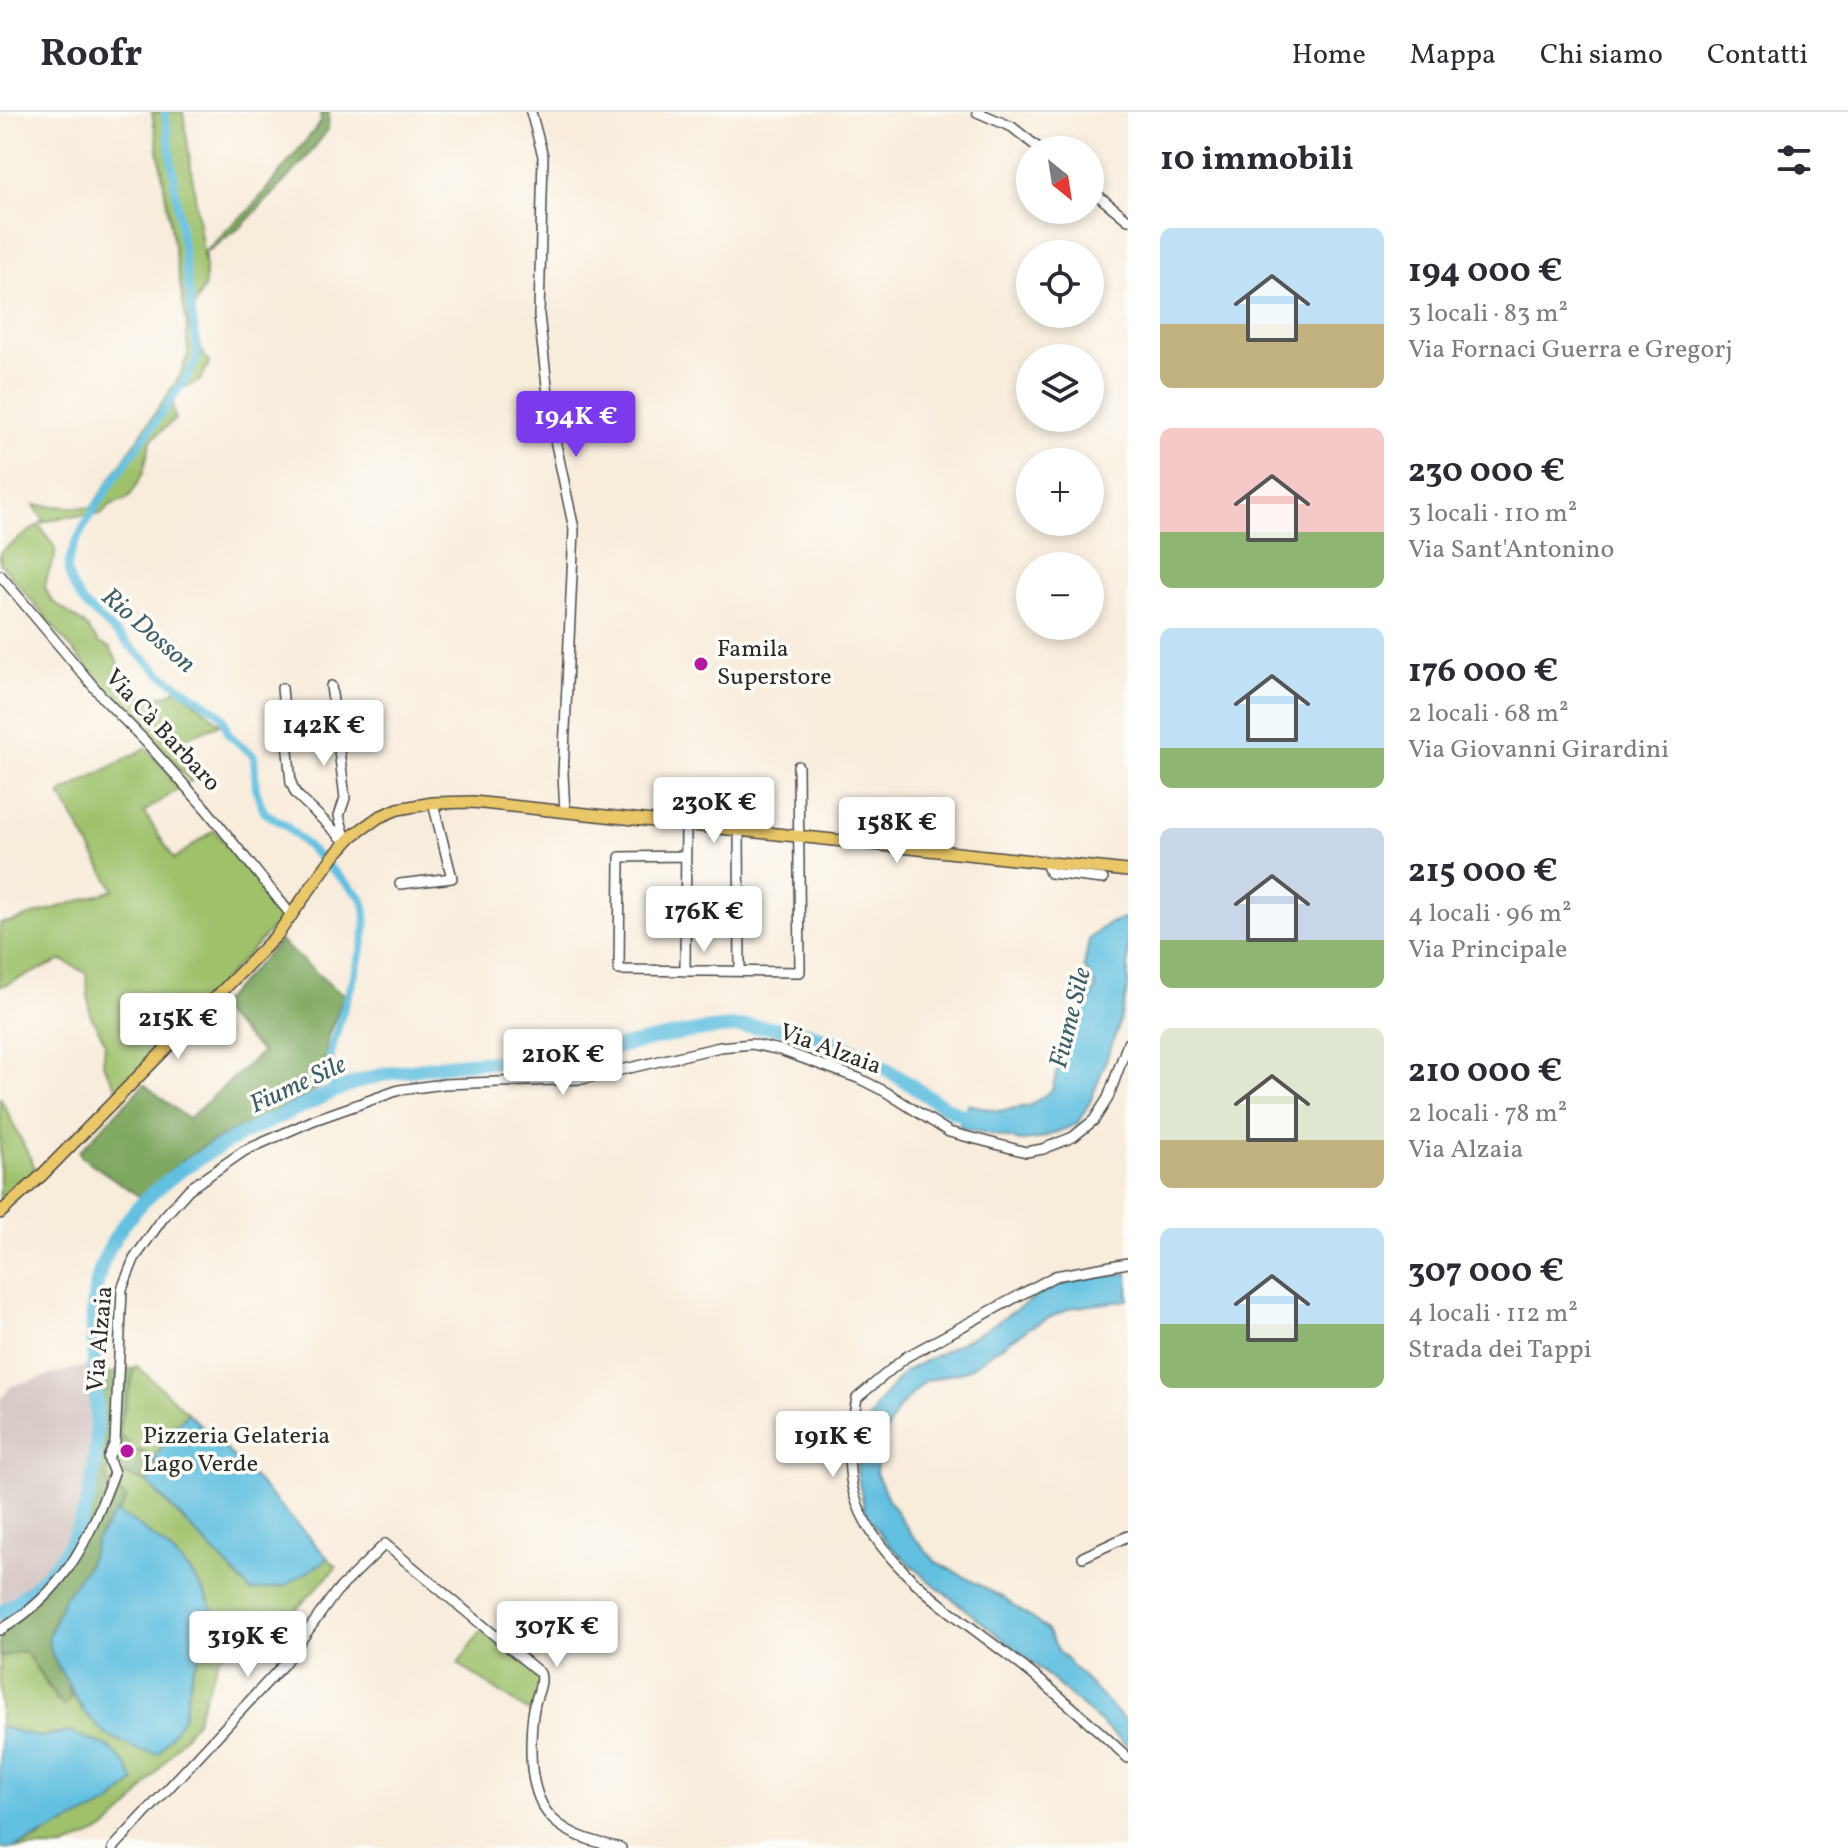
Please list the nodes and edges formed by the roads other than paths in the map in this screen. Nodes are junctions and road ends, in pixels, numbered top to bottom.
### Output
1 (531, 112) edge
2 (977, 112) edge
3 (1023, 136) edge
4 (1104, 200) edge
5 (1128, 220) edge
6 (0, 575) edge
7 (331, 686) dead end
8 (282, 688) dead end
9 (798, 766) dead end
10 (433, 803) junction
11 (565, 812) junction
12 (686, 824) junction
13 (739, 830) junction
14 (800, 837) junction
15 (346, 842) junction
16 (686, 856) junction
17 (1046, 863) junction
18 (1128, 871) edge
19 (1103, 879) dead end
20 (400, 884) dead end
21 (292, 916) junction
22 (685, 971) junction
23 (740, 971) junction
24 (1128, 1043) edge
25 (0, 1213) edge
26 (1128, 1263) edge
27 (1128, 1536) edge
28 (1083, 1557) dead end
29 (0, 1630) edge
30 (1128, 1758) edge
31 (113, 1848) edge
32 (621, 1848) edge

1 - 11 street
2 - 3 street
4 - 5 street
6 - 21 street, Via Cà Barbaro
7 - 15 street
8 - 15 street
9 - 14 street
10 - 11 main road
10 - 15 main road
10 - 20 street
11 - 12 main road
12 - 13 main road
12 - 16 street
13 - 14 main road
13 - 23 street
14 - 17 main road
14 - 23 street
15 - 21 main road
16 - 22 street
16 - 22 street
17 - 18 main road
17 - 19 street
21 - 25 main road
22 - 23 street
24 - 29 street, Via Alzaia
26 - 30 street
27 - 28 street
31 - 32 street

